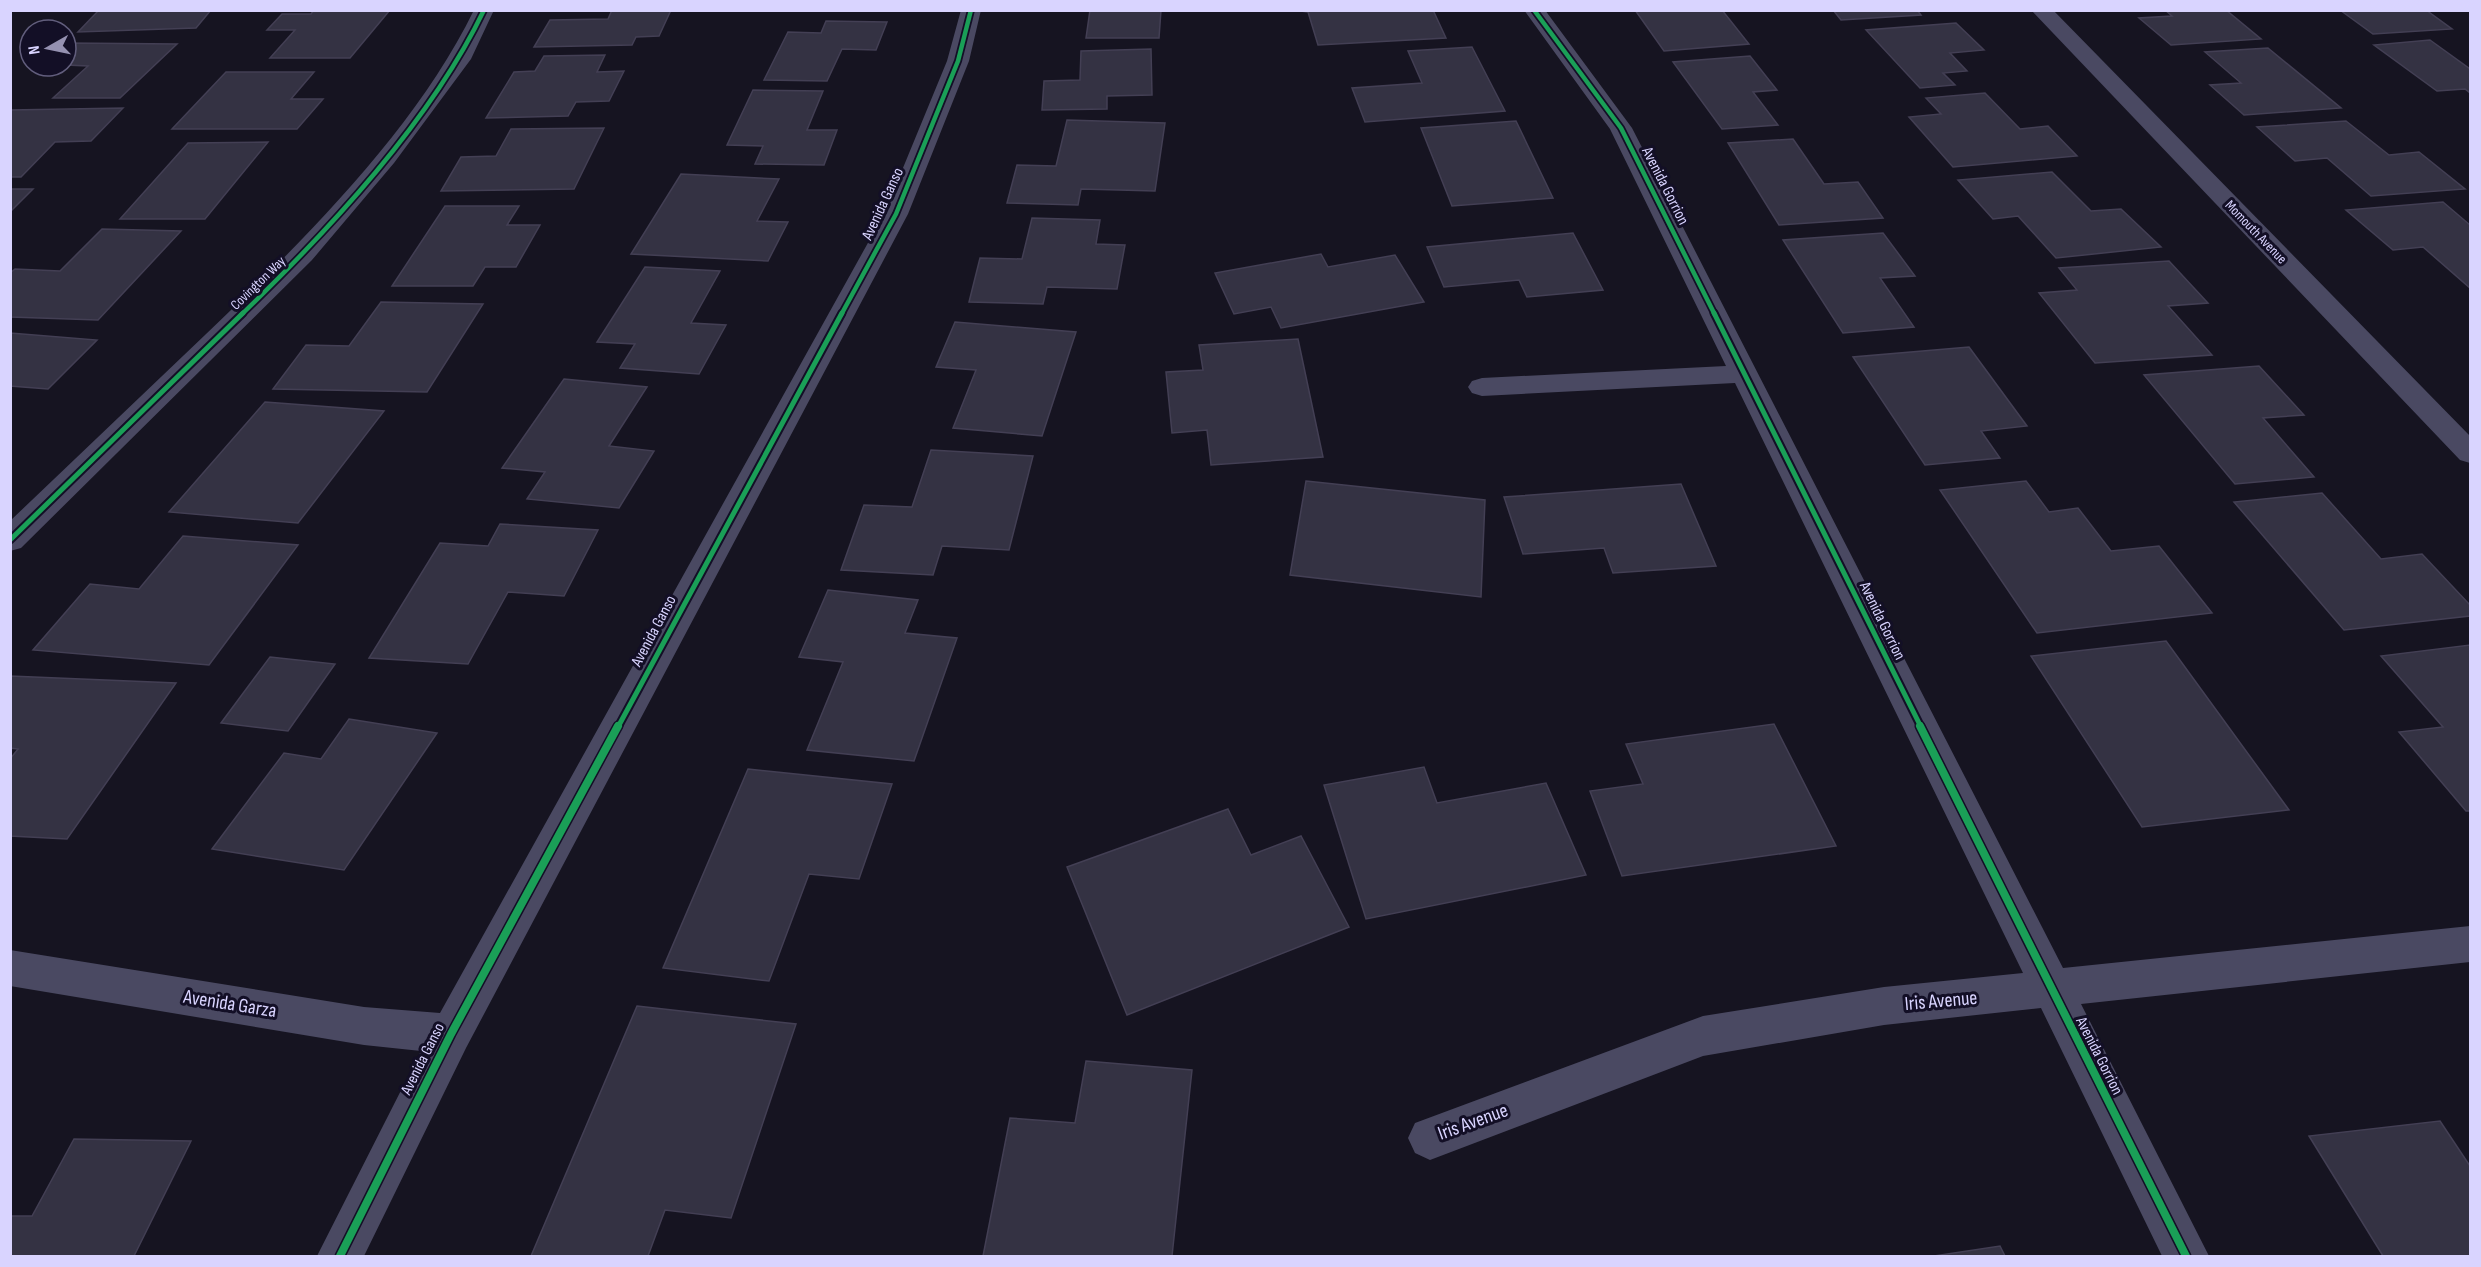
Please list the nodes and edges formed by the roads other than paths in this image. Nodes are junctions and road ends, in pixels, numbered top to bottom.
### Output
1 (484, 10) edge
2 (971, 10) edge
3 (1534, 10) edge
4 (2041, 10) edge
5 (1744, 374) junction
6 (1482, 387) dead end
7 (2470, 453) edge
8 (10, 540) edge
9 (2470, 944) edge
10 (10, 968) edge
11 (2050, 989) junction
12 (451, 1034) junction
13 (1430, 1138) dead end
14 (340, 1257) edge
15 (2186, 1257) edge

1 - 8 street, Covington Way
2 - 12 street, Avenida Ganso
3 - 5 street, Avenida Gorrion
4 - 7 street, Momouth Avenue
5 - 6 street
5 - 11 street, Avenida Gorrion
9 - 11 street, Iris Avenue
10 - 12 street, Avenida Garza
11 - 13 street, Iris Avenue
11 - 15 street, Avenida Gorrion
12 - 14 street, Avenida Ganso

